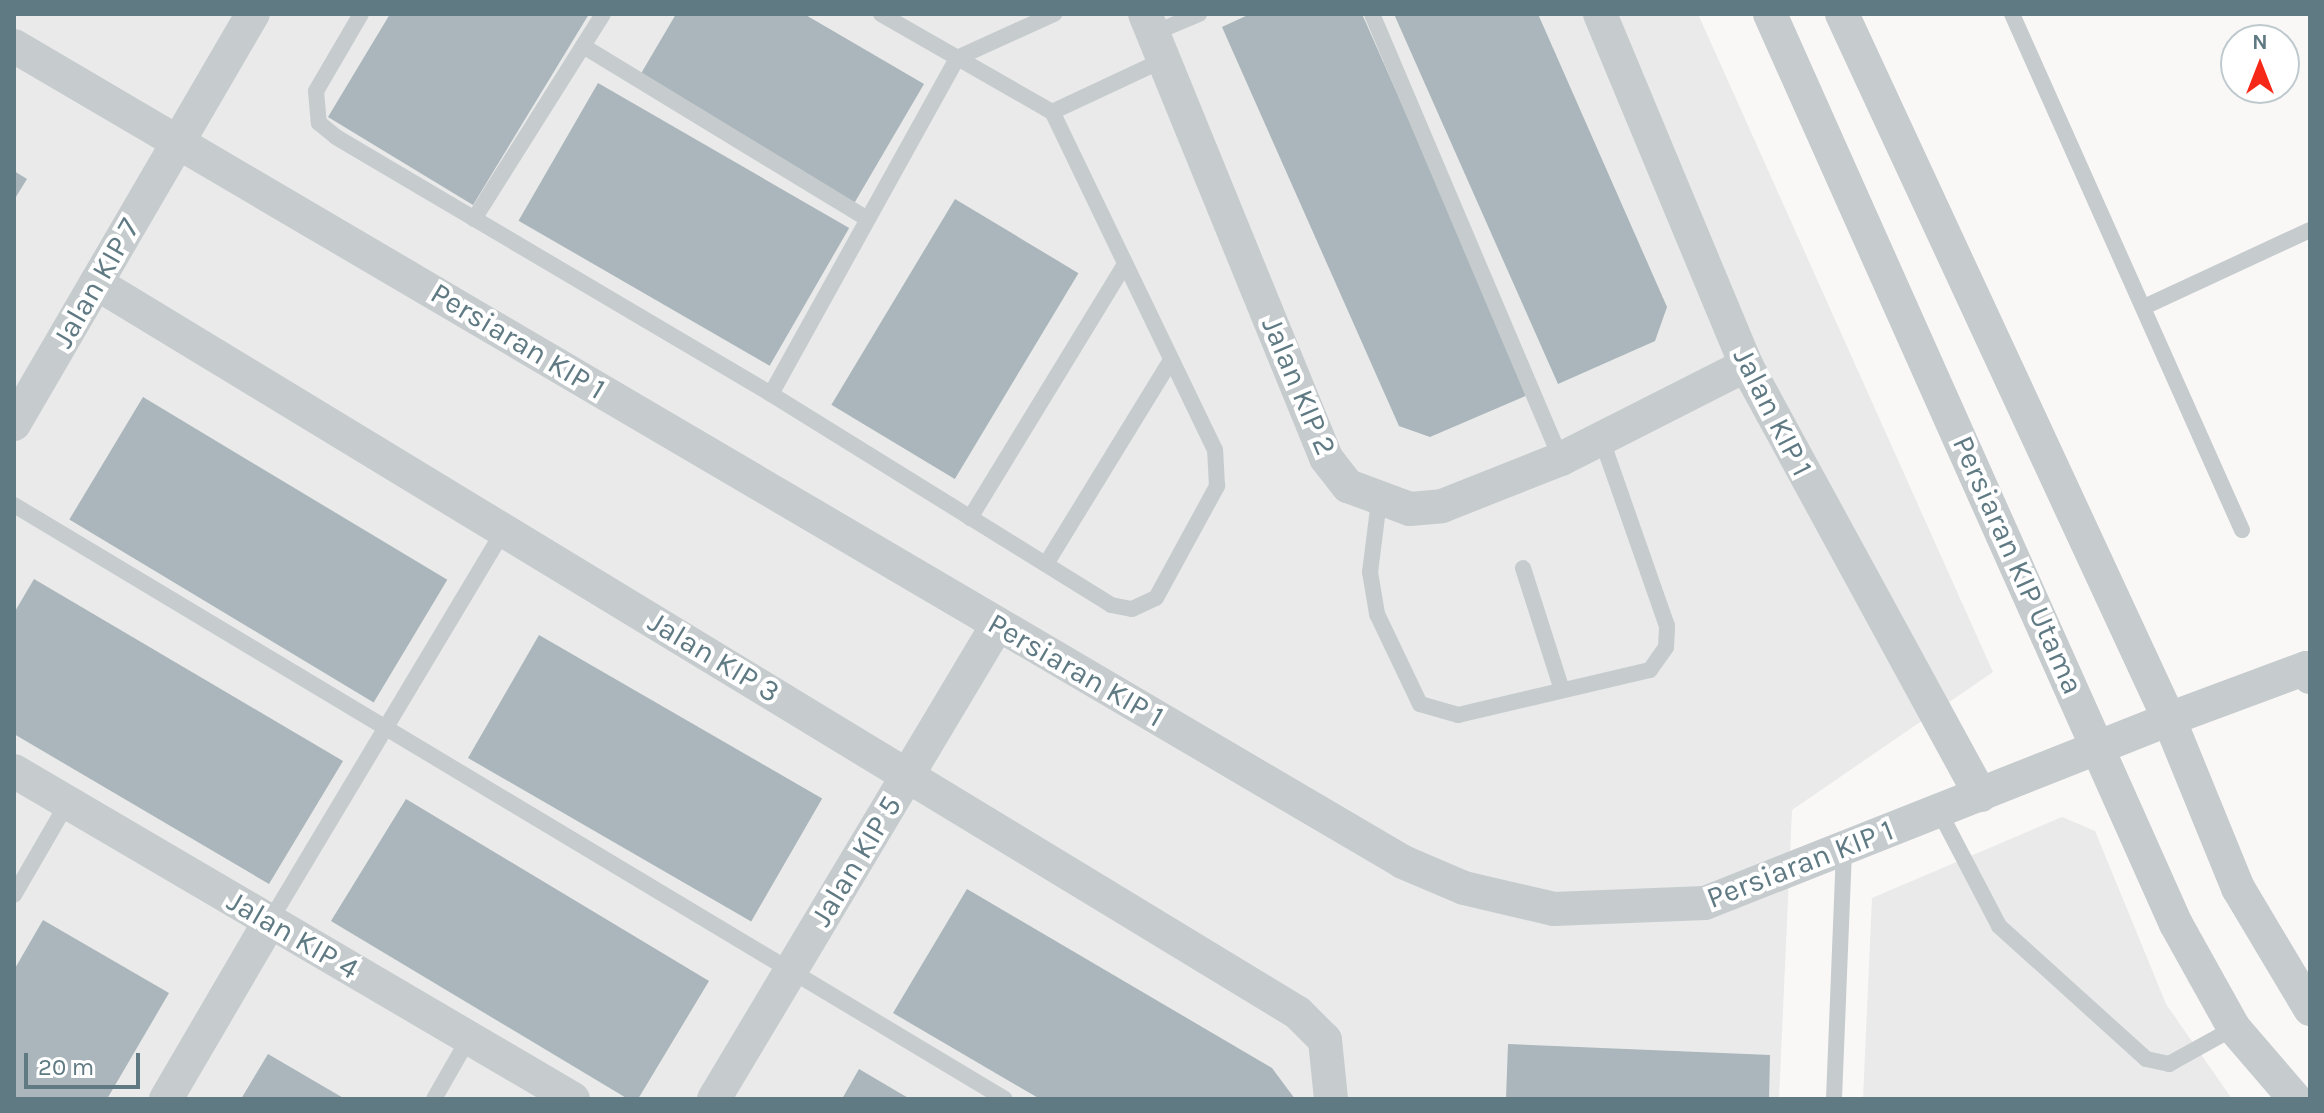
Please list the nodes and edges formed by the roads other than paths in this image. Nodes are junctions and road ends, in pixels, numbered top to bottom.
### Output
1 (253, 14) edge
2 (361, 14) edge
3 (603, 14) edge
4 (881, 14) edge
5 (1054, 14) edge
6 (1199, 14) edge
7 (1372, 14) edge
8 (1600, 14) edge
9 (1770, 14) edge
10 (1842, 14) edge
11 (2012, 14) edge
12 (1155, 35) edge
13 (14, 46) edge
14 (583, 46) junction
15 (957, 58) junction
16 (1052, 112) junction
17 (179, 141) junction
18 (474, 219) junction
19 (867, 219) junction
20 (2310, 230) edge
21 (1125, 264) junction
22 (96, 283) junction
23 (2144, 307) junction
24 (1171, 360) junction
25 (1746, 365) junction
26 (771, 394) junction
27 (14, 424) edge
28 (1601, 438) junction
29 (1561, 459) junction
30 (1379, 501) junction
31 (14, 505) edge
32 (970, 518) junction
33 (504, 530) junction
34 (2242, 530) dead end
35 (1046, 564) junction
36 (1523, 568) dead end
37 (998, 624) junction
38 (2309, 670) edge
39 (1562, 690) junction
40 (2169, 719) junction
41 (386, 728) junction
42 (2101, 747) junction
43 (14, 771) edge
44 (908, 775) junction
45 (1980, 795) junction
46 (68, 802) junction
47 (1939, 811) junction
48 (1844, 848) junction
49 (14, 895) edge
50 (270, 921) junction
51 (791, 971) junction
52 (2310, 1009) edge
53 (2234, 1028) junction
54 (469, 1038) junction
55 (166, 1099) edge
56 (434, 1099) edge
57 (573, 1099) edge
58 (714, 1099) edge
59 (1005, 1099) edge
60 (1331, 1099) edge
61 (1834, 1099) edge
62 (2295, 1099) edge

1 - 17 street
2 - 18 lane
3 - 14 lane
4 - 15 lane
5 - 15 lane
6 - 12 lane
7 - 29 lane
8 - 25 street, Jalan KIP 1
9 - 42 street, Persiaran KIP Utama
10 - 40 street
11 - 23 lane
12 - 16 lane
12 - 30 street, Jalan KIP 2
13 - 17 street, Persiaran KIP 1
14 - 18 lane
14 - 19 lane
15 - 16 lane
15 - 19 lane
16 - 21 lane
17 - 22 street, Jalan KIP 7
17 - 37 street, Persiaran KIP 1
18 - 26 lane
19 - 26 lane
20 - 23 lane
21 - 24 lane
21 - 32 lane
22 - 27 street, Jalan KIP 7
22 - 33 street, Jalan KIP 3
23 - 34 lane
24 - 35 lane
24 - 35 lane
25 - 28 street, Jalan KIP 2
25 - 45 street, Jalan KIP 1
26 - 32 lane
28 - 29 street, Jalan KIP 2
28 - 39 lane
29 - 30 street, Jalan KIP 2
30 - 39 lane
31 - 41 lane
32 - 35 lane
33 - 41 lane
33 - 44 street, Jalan KIP 3
36 - 39 lane
37 - 44 street, Jalan KIP 5
37 - 48 street, Persiaran KIP 1
38 - 40 street, Persiaran KIP 1
40 - 42 street, Persiaran KIP 1
40 - 52 street
41 - 50 lane
41 - 51 lane
42 - 45 street, Persiaran KIP 1
42 - 53 street, Persiaran KIP Utama
43 - 46 street, Jalan KIP 4
44 - 51 street, Jalan KIP 5
44 - 60 street, Jalan KIP 3
45 - 47 street, Persiaran KIP 1
46 - 49 lane
46 - 50 street, Jalan KIP 4
47 - 48 street, Persiaran KIP 1
47 - 53 lane
48 - 61 lane
50 - 54 street, Jalan KIP 4
50 - 55 street
51 - 58 street, Jalan KIP 5
51 - 59 lane
53 - 62 street, Persiaran KIP Utama
54 - 56 lane
54 - 57 street, Jalan KIP 4

